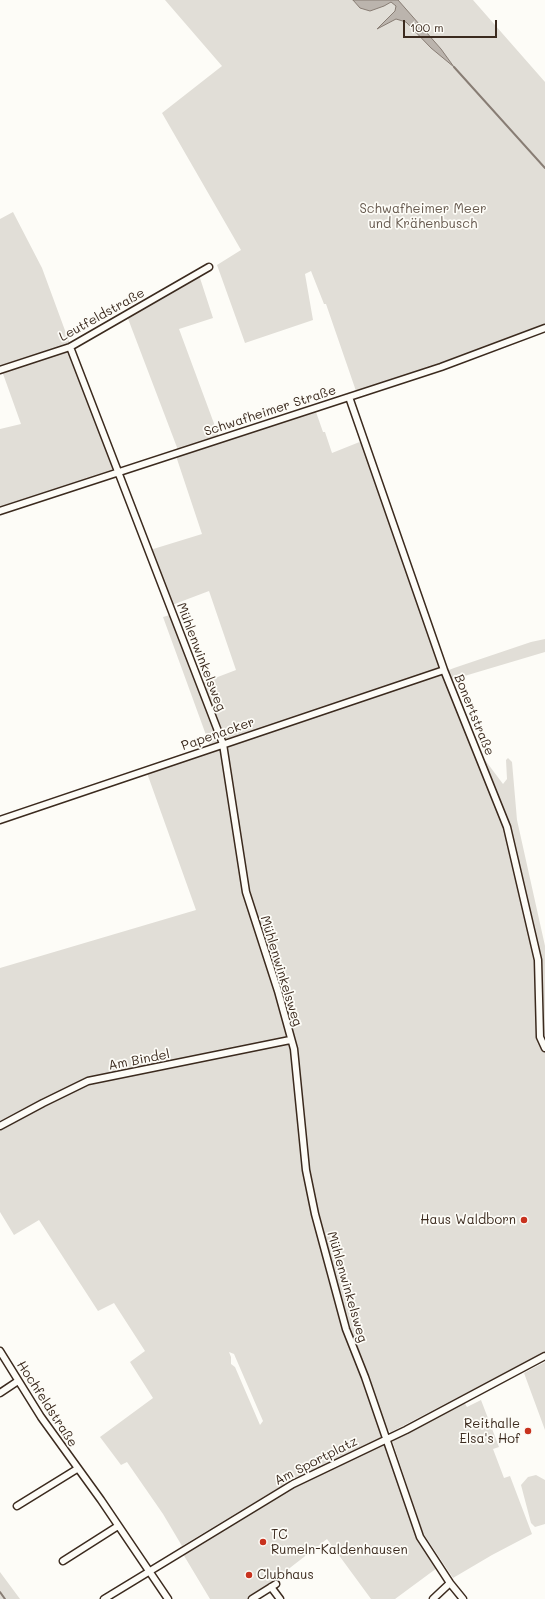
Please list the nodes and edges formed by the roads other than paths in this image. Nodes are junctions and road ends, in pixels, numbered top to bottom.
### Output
1 (209, 267) dead end
2 (545, 328) edge
3 (70, 347) junction
4 (0, 370) edge
5 (349, 397) junction
6 (117, 472) junction
7 (0, 511) edge
8 (444, 670) junction
9 (223, 744) junction
10 (0, 820) edge
11 (290, 1040) junction
12 (545, 1048) edge
13 (0, 1126) edge
14 (0, 1351) edge
15 (545, 1356) edge
16 (18, 1382) junction
17 (0, 1393) edge
18 (386, 1438) junction
19 (77, 1469) junction
20 (17, 1506) dead end
21 (118, 1526) junction
22 (63, 1561) dead end
23 (150, 1570) junction
24 (450, 1583) junction
25 (104, 1599) edge
26 (168, 1599) edge
27 (252, 1599) edge
28 (280, 1599) edge
29 (433, 1599) edge
30 (463, 1599) edge

1 - 3 street, Leutfeldstraße
2 - 5 street, Schwafheimer Straße
3 - 4 street, Leutfeldstraße
3 - 6 street, Mühlenwinkelsweg
5 - 6 street, Schwafheimer Straße
5 - 8 street, Bonertstraße
6 - 7 street, Schwafheimer Straße
6 - 9 street, Mühlenwinkelsweg
8 - 9 street, Papenacker
8 - 12 street, Bonertstraße
9 - 10 street, Papenacker
9 - 11 street, Mühlenwinkelsweg
11 - 13 street, Am Bindel
11 - 18 street, Mühlenwinkelsweg
14 - 16 street, Hochfeldstraße
15 - 18 street, Am Sportplatz
16 - 17 street
16 - 19 street, Hochfeldstraße
18 - 23 street, Am Sportplatz
18 - 24 street, Mühlenwinkelsweg
19 - 20 street
19 - 21 street, Hochfeldstraße
21 - 22 street
21 - 23 street, Hochfeldstraße
23 - 25 street, Am Sportplatz
23 - 26 street, Hochfeldstraße
24 - 29 street
24 - 30 street, Mühlenwinkelsweg
27 - 28 street

